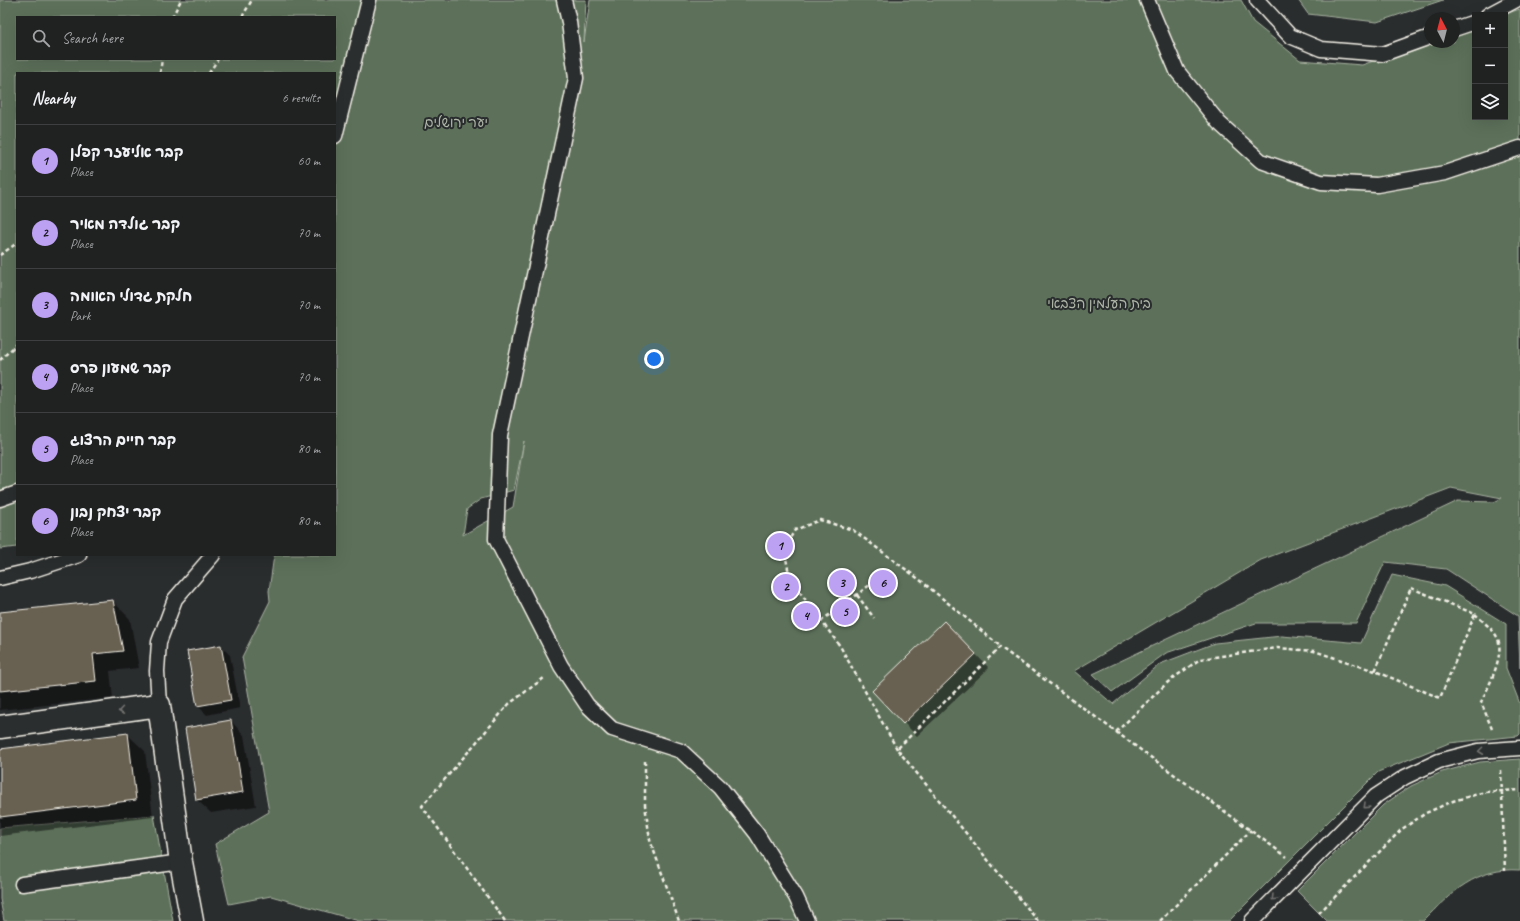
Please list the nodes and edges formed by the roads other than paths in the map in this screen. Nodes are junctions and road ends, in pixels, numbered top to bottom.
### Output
1 (369, 0) edge
2 (564, 0) edge
3 (1147, 0) edge
4 (1257, 0) edge
5 (1516, 0) edge
6 (1494, 12) edge
7 (1472, 23) edge
8 (1460, 27) edge
9 (1424, 39) edge
10 (336, 132) edge
11 (1520, 148) edge
12 (16, 493) edge
13 (0, 498) edge
14 (76, 556) edge
15 (212, 556) edge
16 (0, 578) edge
17 (159, 705) junction
18 (0, 727) edge
19 (1520, 748) edge
20 (181, 862) junction
21 (22, 884) dead end
22 (192, 921) edge
23 (807, 921) edge
24 (1252, 921) edge

1 - 10 lane
2 - 23 lane
3 - 11 lane
4 - 9 lane
5 - 6 lane
7 - 8 lane
12 - 13 lane
14 - 16 lane
15 - 17 lane
17 -> 18 street
17 - 20 street
19 -> 24 lane
20 - 21 lane
20 - 22 street

